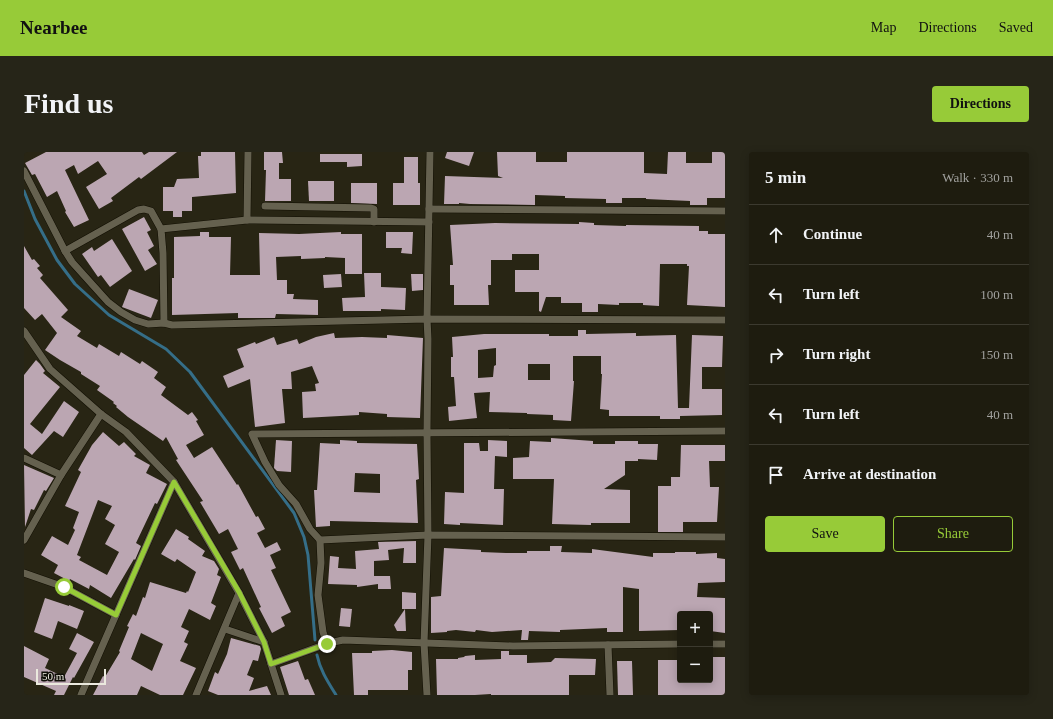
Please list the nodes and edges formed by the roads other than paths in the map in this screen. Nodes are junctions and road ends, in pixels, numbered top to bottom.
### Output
1 (248, 152) edge
2 (430, 152) edge
3 (24, 171) edge
4 (265, 206) dead end
5 (429, 209) junction
6 (725, 211) edge
7 (248, 220) junction
8 (374, 222) junction
9 (429, 222) junction
10 (161, 229) junction
11 (65, 251) junction
12 (427, 319) junction
13 (725, 320) edge
14 (164, 323) junction
15 (24, 331) edge
16 (101, 414) junction
17 (725, 431) edge
18 (427, 432) junction
19 (24, 458) edge
20 (61, 475) junction
21 (174, 482) junction
22 (428, 535) junction
23 (725, 538) edge
24 (24, 540) edge
25 (320, 540) junction
26 (24, 573) edge
27 (239, 592) junction
28 (116, 615) junction
29 (225, 629) junction
30 (264, 642) junction
31 (424, 643) junction
32 (327, 644) junction
33 (677, 644) edge
34 (713, 644) edge
35 (725, 644) edge
36 (608, 645) junction
37 (271, 664) junction
38 (81, 695) edge
39 (196, 695) edge
40 (281, 695) edge
41 (427, 695) edge
42 (610, 695) edge

1 - 7 street
2 - 5 street
3 - 11 street
4 - 8 street
5 - 6 street
5 - 9 street
7 - 8 street
7 - 10 street
8 - 9 street
9 - 12 street
10 - 11 street
10 - 14 street
11 - 14 street
12 - 13 street
12 - 14 street
12 - 18 street
15 - 16 street
16 - 20 street
16 - 21 street
17 - 18 street
18 - 22 street
18 - 25 street
19 - 20 street
20 - 24 street
21 - 27 street
21 - 28 street
22 - 23 street
22 - 25 street
22 - 31 street
25 - 32 street
26 - 28 street
27 - 29 street
27 - 30 street
28 - 38 street
29 - 30 street
29 - 39 street
30 - 37 street
31 - 32 street
31 - 36 street
31 - 41 street
32 - 37 street
33 - 36 street
34 - 35 street
36 - 42 street
37 - 40 street

